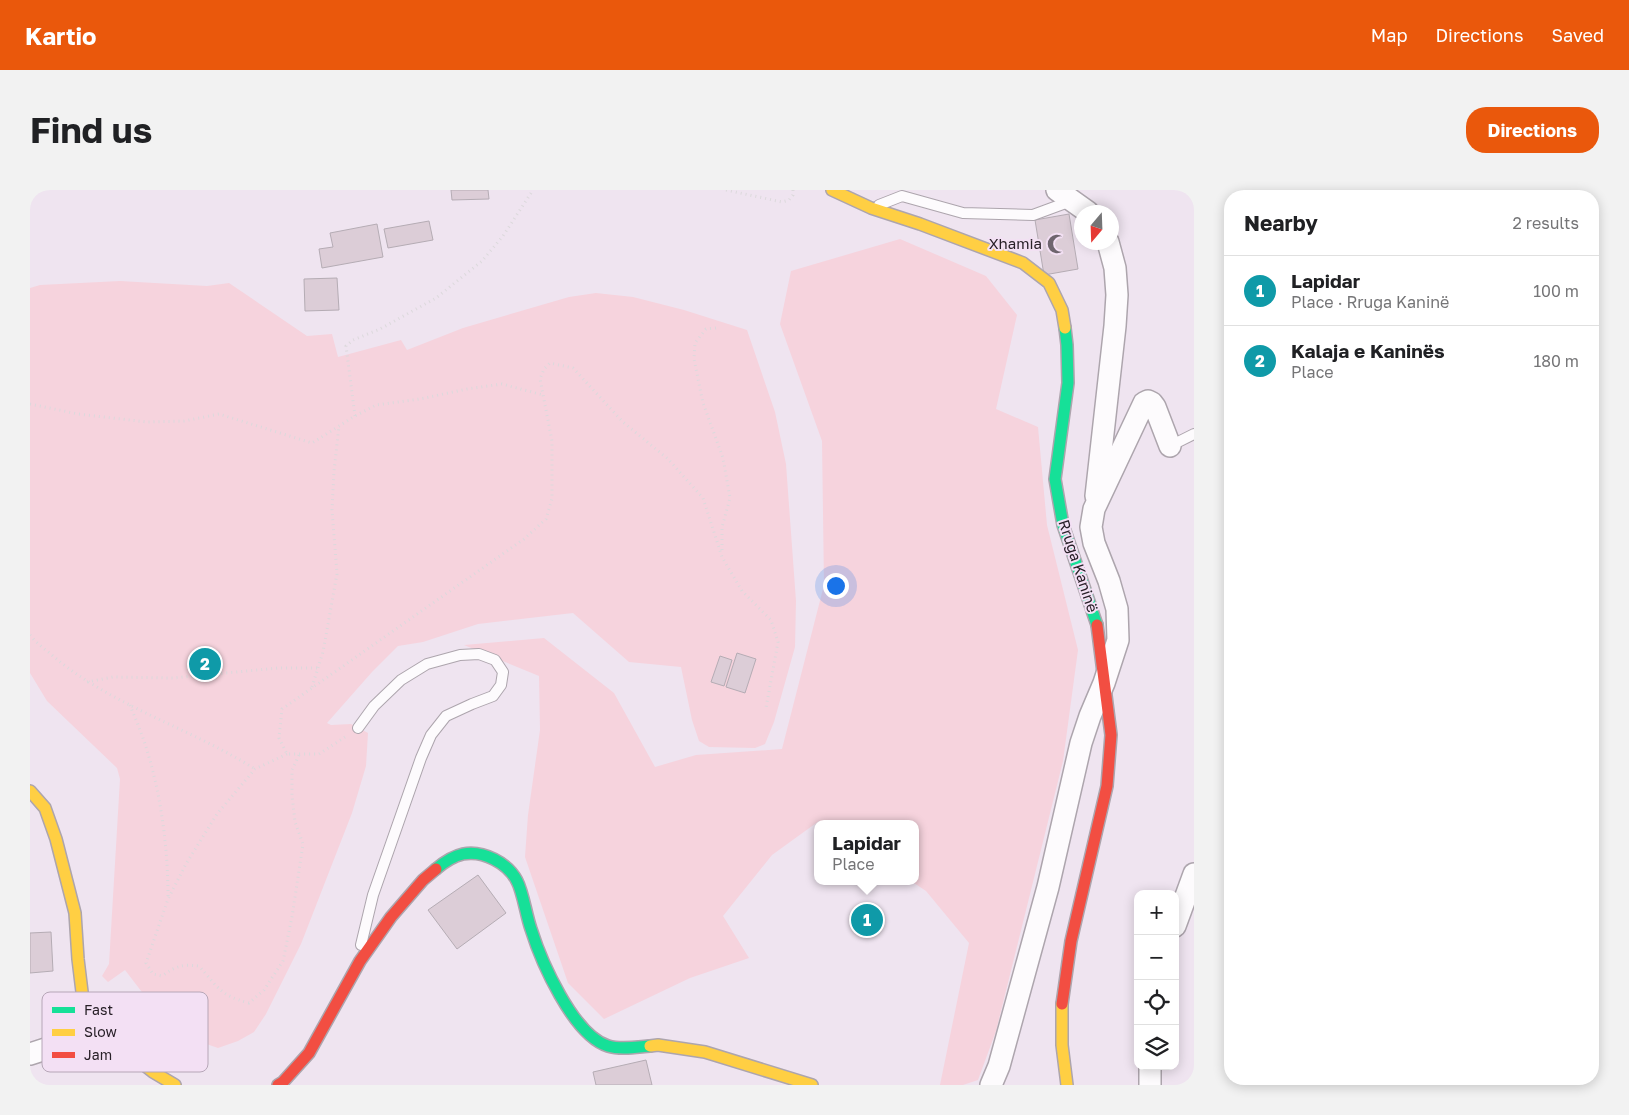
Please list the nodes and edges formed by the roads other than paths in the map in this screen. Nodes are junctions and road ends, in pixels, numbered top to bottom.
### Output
1 (832, 190) edge
2 (1073, 201) edge
3 (871, 208) junction
4 (1110, 250) edge
5 (1194, 434) edge
6 (1170, 446) joint
7 (1094, 509) junction
8 (1104, 683) junction
9 (358, 728) road end
10 (30, 791) edge
11 (1194, 874) edge
12 (1179, 915) edge
13 (360, 961) junction
14 (83, 992) edge
15 (42, 1050) edge
16 (30, 1054) edge
17 (1150, 1070) edge
18 (153, 1072) edge
19 (176, 1085) edge
20 (278, 1085) edge
21 (812, 1085) edge
22 (991, 1085) edge
23 (1067, 1085) edge
24 (1150, 1085) edge

1 - 3 street, Rruga Kaninë
2 - 3 lane
3 - 8 street, Rruga Kaninë
4 - 7 street
5 - 6 lane
6 - 7 street
7 - 8 street
8 - 22 street
8 - 23 street, Rruga Kaninë
9 - 13 lane
10 - 14 street
11 - 12 street
13 - 20 street
13 - 21 street
15 - 16 street
17 - 24 street
18 - 19 street

